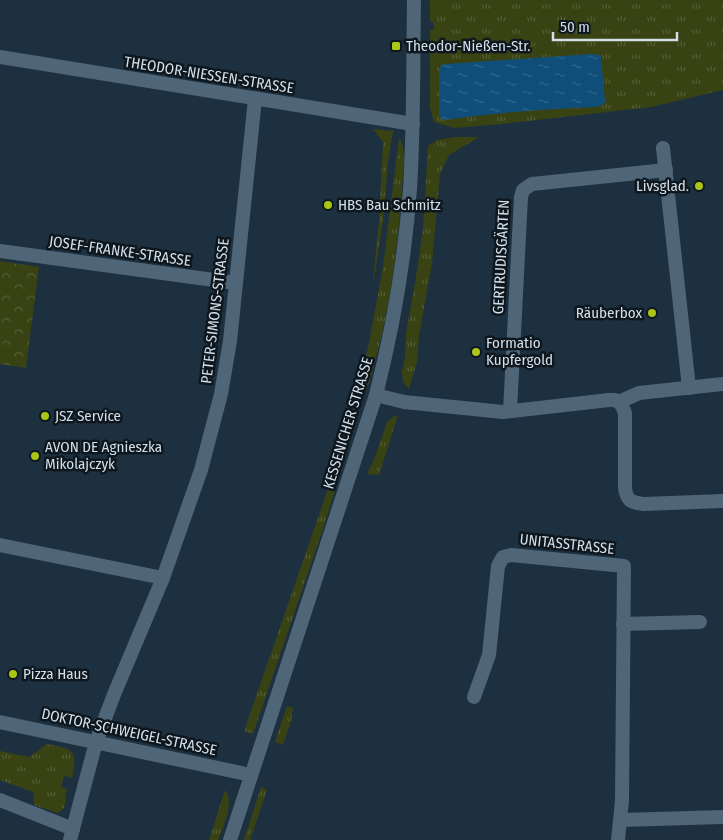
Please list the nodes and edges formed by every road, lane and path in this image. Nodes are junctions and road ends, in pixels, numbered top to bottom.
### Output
1 (414, 0) edge
2 (0, 56) edge
3 (255, 99) junction
4 (412, 124) junction
5 (663, 148) dead end
6 (666, 170) junction
7 (0, 251) edge
8 (236, 283) junction
9 (723, 384) edge
10 (689, 388) junction
11 (376, 395) junction
12 (619, 402) junction
13 (510, 412) junction
14 (723, 501) edge
15 (0, 545) edge
16 (163, 578) junction
17 (700, 622) dead end
18 (623, 624) junction
19 (474, 696) dead end
20 (0, 722) edge
21 (96, 742) junction
22 (251, 775) junction
23 (0, 800) edge
24 (723, 817) edge
25 (621, 820) junction
26 (72, 834) edge
27 (230, 840) edge
28 (618, 840) edge

1 - 4 street, KESSENICHER STRASSE
2 - 3 street, THEODOR-NIESSEN-STRASSE
3 - 4 street, THEODOR-NIESSEN-STRASSE
3 - 8 street, PETER-SIMONS-STRASSE
4 - 11 street, KESSENICHER STRASSE
5 - 6 street
6 - 10 street
6 - 13 street, GERTRUDISGÄRTEN
7 - 8 street, JOSEF-FRANKE-STRASSE
8 - 16 street, PETER-SIMONS-STRASSE
9 - 10 street
10 - 12 street
11 - 13 street
11 - 22 street, KESSENICHER STRASSE
12 - 13 street
12 - 14 street
15 - 16 street
16 - 21 street, PETER-SIMONS-STRASSE
17 - 18 street
18 - 19 street, UNITASSTRASSE
18 - 25 street, UNITASSTRASSE
20 - 21 street, DOKTOR-SCHWEIGEL-STRASSE
21 - 22 street, DOKTOR-SCHWEIGEL-STRASSE
21 - 26 street, PETER-SIMONS-STRASSE
22 - 27 street, KESSENICHER STRASSE
23 - 26 street
24 - 25 street
25 - 28 street, UNITASSTRASSE

